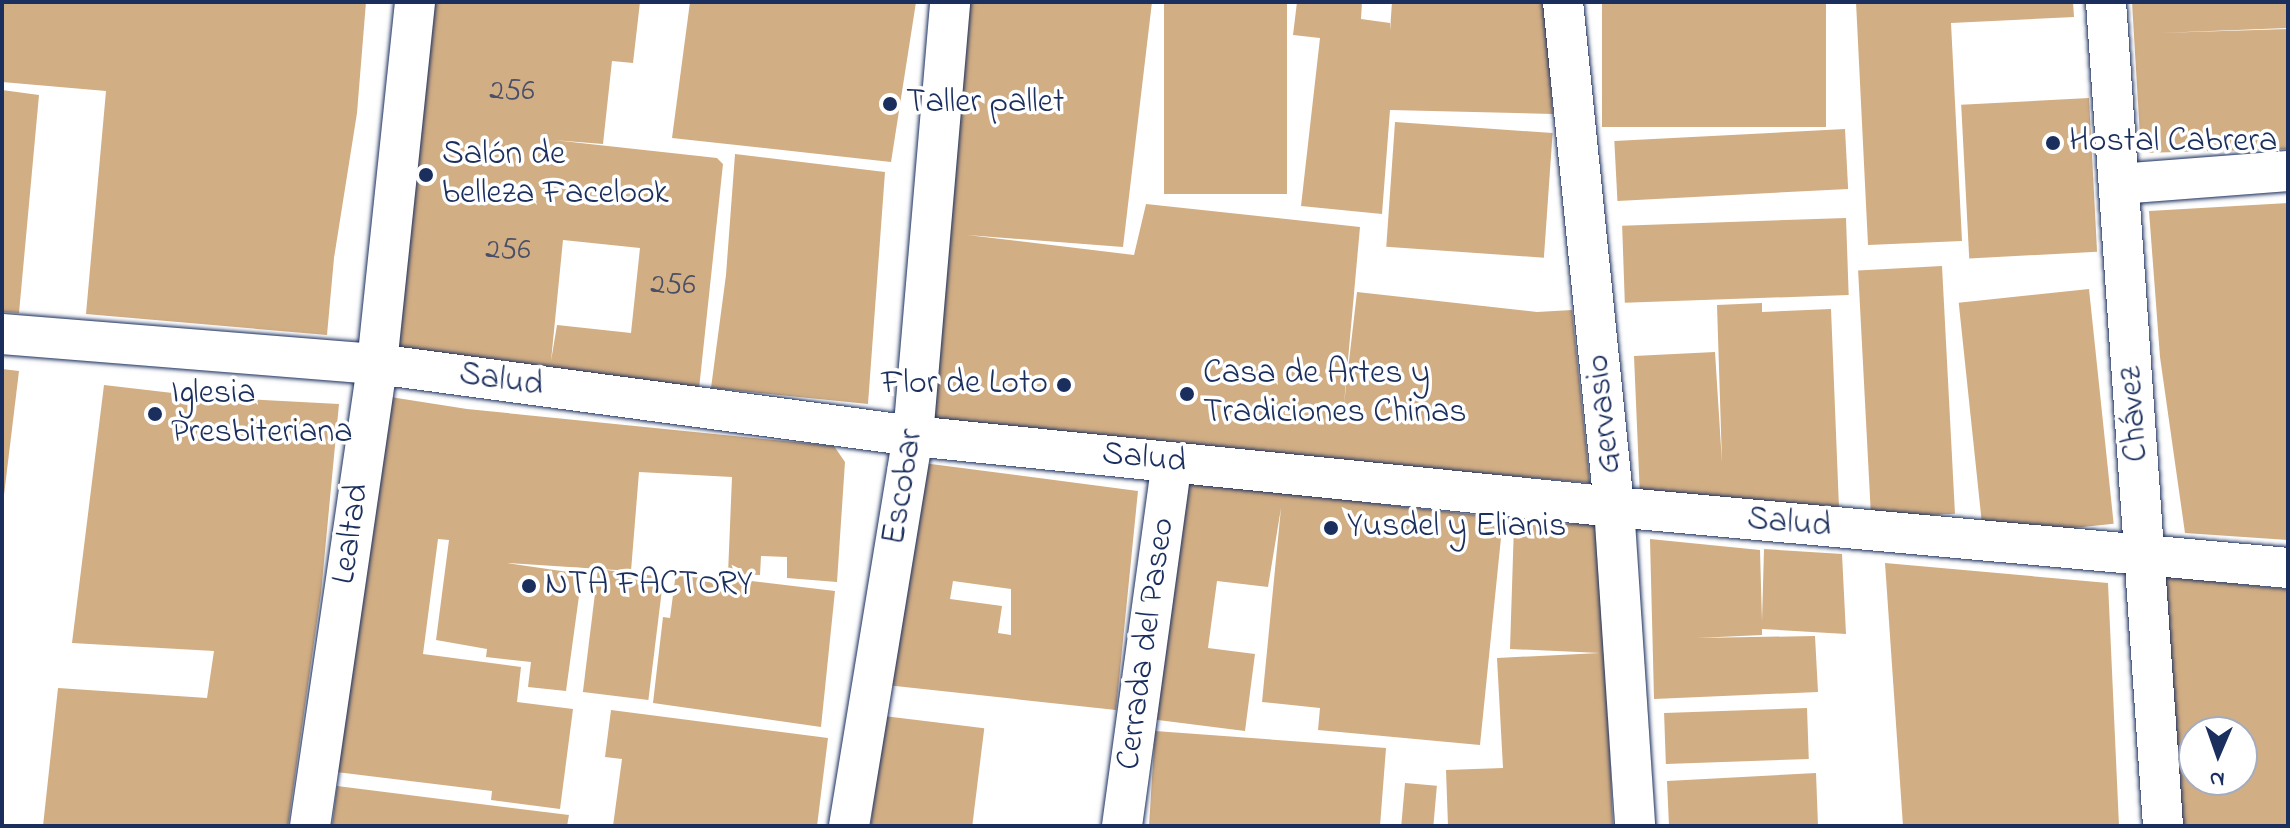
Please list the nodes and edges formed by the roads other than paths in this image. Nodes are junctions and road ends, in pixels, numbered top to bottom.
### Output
1 (415, 2) edge
2 (950, 2) edge
3 (1563, 2) edge
4 (2106, 2) edge
5 (2288, 171) edge
6 (2119, 184) junction
7 (2, 334) edge
8 (377, 364) junction
9 (913, 436) junction
10 (1172, 462) junction
11 (1614, 507) junction
12 (2145, 557) junction
13 (2288, 568) edge
14 (310, 826) edge
15 (849, 826) edge
16 (1122, 826) edge
17 (1635, 826) edge
18 (2163, 826) edge

1 - 8 street, Lealtad
2 - 9 street, Escobar
3 - 11 street, Gervasio
4 - 6 street, Chávez
5 - 6 street
6 - 12 street, Chávez
7 - 8 street, Salud
8 - 9 street, Salud
8 - 14 street, Lealtad
9 - 10 street, Salud
9 - 15 street, Escobar
10 - 11 street, Salud
10 - 16 street, Cerrada del Paseo
11 - 12 street, Salud
11 - 17 street, Gervasio
12 - 13 street, Salud
12 - 18 street, Chávez

